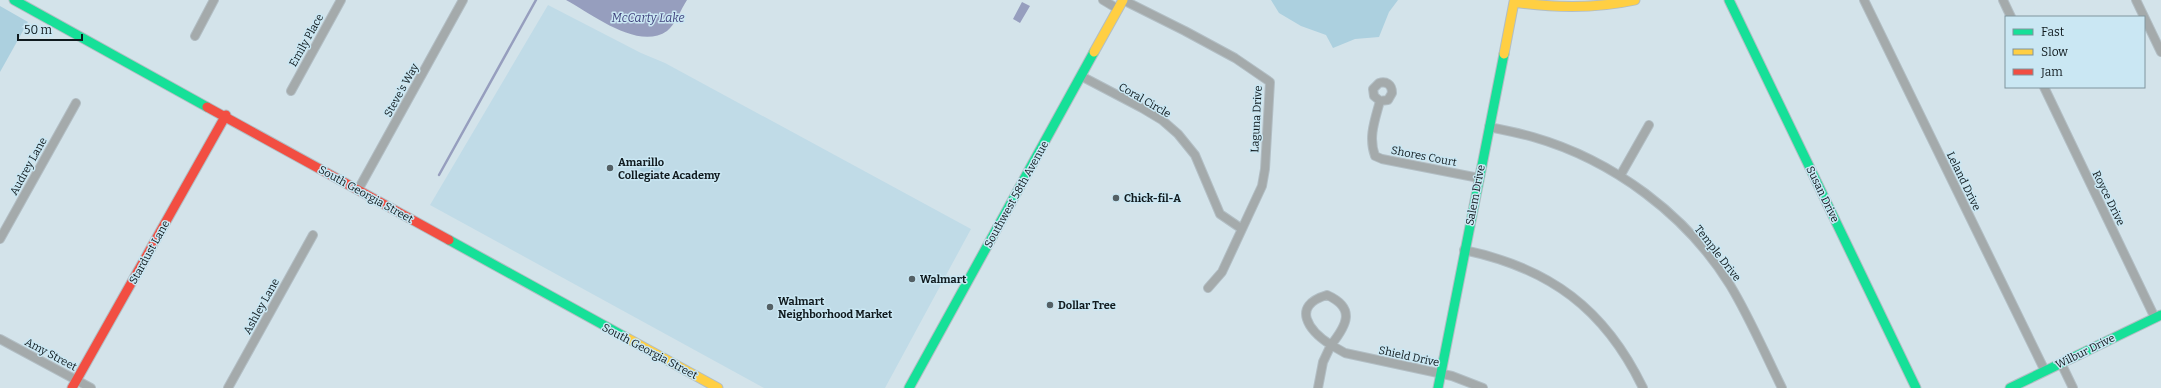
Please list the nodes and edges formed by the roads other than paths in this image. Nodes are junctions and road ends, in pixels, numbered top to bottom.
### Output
1 (14, 0) edge
2 (214, 0) edge
3 (341, 0) edge
4 (464, 0) edge
5 (1103, 0) edge
6 (1123, 0) edge
7 (1635, 0) edge
8 (1729, 0) edge
9 (1864, 0) edge
10 (2003, 0) edge
11 (2136, 0) edge
12 (1510, 1) edge
13 (1607, 3) edge
14 (1118, 8) junction
15 (2011, 16) edge
16 (2144, 16) edge
17 (2145, 19) edge
18 (194, 36) dead end
19 (2161, 52) edge
20 (1081, 76) junction
21 (2044, 88) edge
22 (291, 91) dead end
23 (1380, 101) dead end
24 (76, 103) dead end
25 (226, 115) junction
26 (1649, 125) dead end
27 (1489, 127) junction
28 (1620, 176) junction
29 (1479, 178) junction
30 (358, 190) junction
31 (1242, 229) junction
32 (313, 235) dead end
33 (0, 239) edge
34 (1464, 250) junction
35 (1208, 288) dead end
36 (2158, 316) edge
37 (0, 339) edge
38 (1331, 345) junction
39 (2061, 363) junction
40 (2045, 371) junction
41 (1441, 374) junction
42 (75, 384) edge
43 (91, 388) edge
44 (228, 388) edge
45 (718, 388) edge
46 (909, 388) edge
47 (1318, 388) edge
48 (1438, 388) edge
49 (1483, 388) edge
50 (1643, 388) edge
51 (1782, 388) edge
52 (1916, 388) edge
53 (2010, 388) edge
54 (2073, 388) edge

1 - 25 street, South Georgia Street
2 - 18 street
3 - 22 street, Emily Place
4 - 30 street, Steve's Way
5 - 14 street
6 - 14 street, Southwest 58th Avenue
6 - 31 street, Laguna Drive
7 - 13 street
8 - 52 street, Susan Drive
9 - 40 street, Leland Drive
10 - 15 street
11 - 16 street
12 - 13 street
12 - 27 street, Salem Drive
14 - 20 street, Southwest 58th Avenue
17 - 19 street
20 - 31 street, Coral Circle
20 - 46 street, Southwest 58th Avenue
21 - 36 street, Royce Drive
23 - 29 street, Shores Court
24 - 33 street, Audrey Lane
25 - 30 street, South Georgia Street
25 - 42 street, Stardust Lane
26 - 28 street
27 - 28 street, Temple Drive
27 - 29 street, Salem Drive
28 - 51 street, Temple Drive
29 - 34 street, Salem Drive
30 - 45 street, South Georgia Street
31 - 35 street, Laguna Drive
32 - 44 street, Ashley Lane
34 - 41 street, Salem Drive
34 - 50 street
36 - 39 street, Wilbur Drive
37 - 42 street, Amy Street
38 - 38 street
38 - 41 street, Shield Drive
38 - 47 street
39 - 40 street, Wilbur Drive
39 - 54 street
40 - 53 street, Wilbur Drive
41 - 48 street, Salem Drive
41 - 49 street, Shield Drive
42 - 43 street, Amy Street

